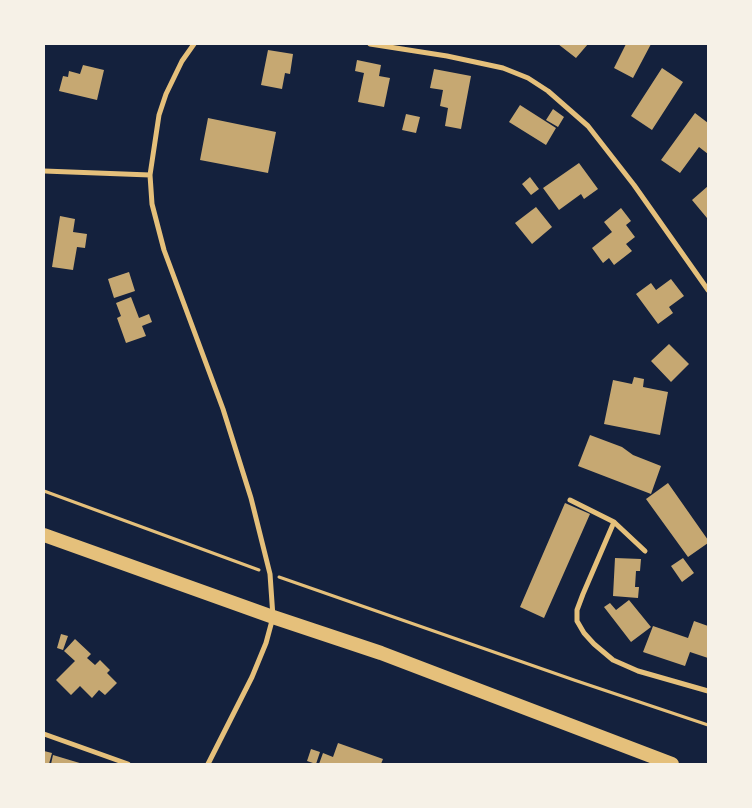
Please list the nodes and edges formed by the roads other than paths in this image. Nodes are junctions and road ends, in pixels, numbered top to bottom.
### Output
1 (194, 44) edge
2 (370, 44) edge
3 (44, 172) edge
4 (150, 175) junction
5 (708, 290) edge
6 (570, 500) dead end
7 (614, 522) junction
8 (44, 535) edge
9 (645, 552) dead end
10 (273, 617) junction
11 (708, 691) edge
12 (44, 734) edge
13 (128, 764) edge
14 (208, 764) edge
15 (672, 764) edge

1 - 4 street
2 - 5 street
3 - 4 street
4 - 10 street
6 - 7 street
7 - 9 street
7 - 11 street
8 - 10 highway
10 - 14 street
10 - 15 highway
12 - 13 street

